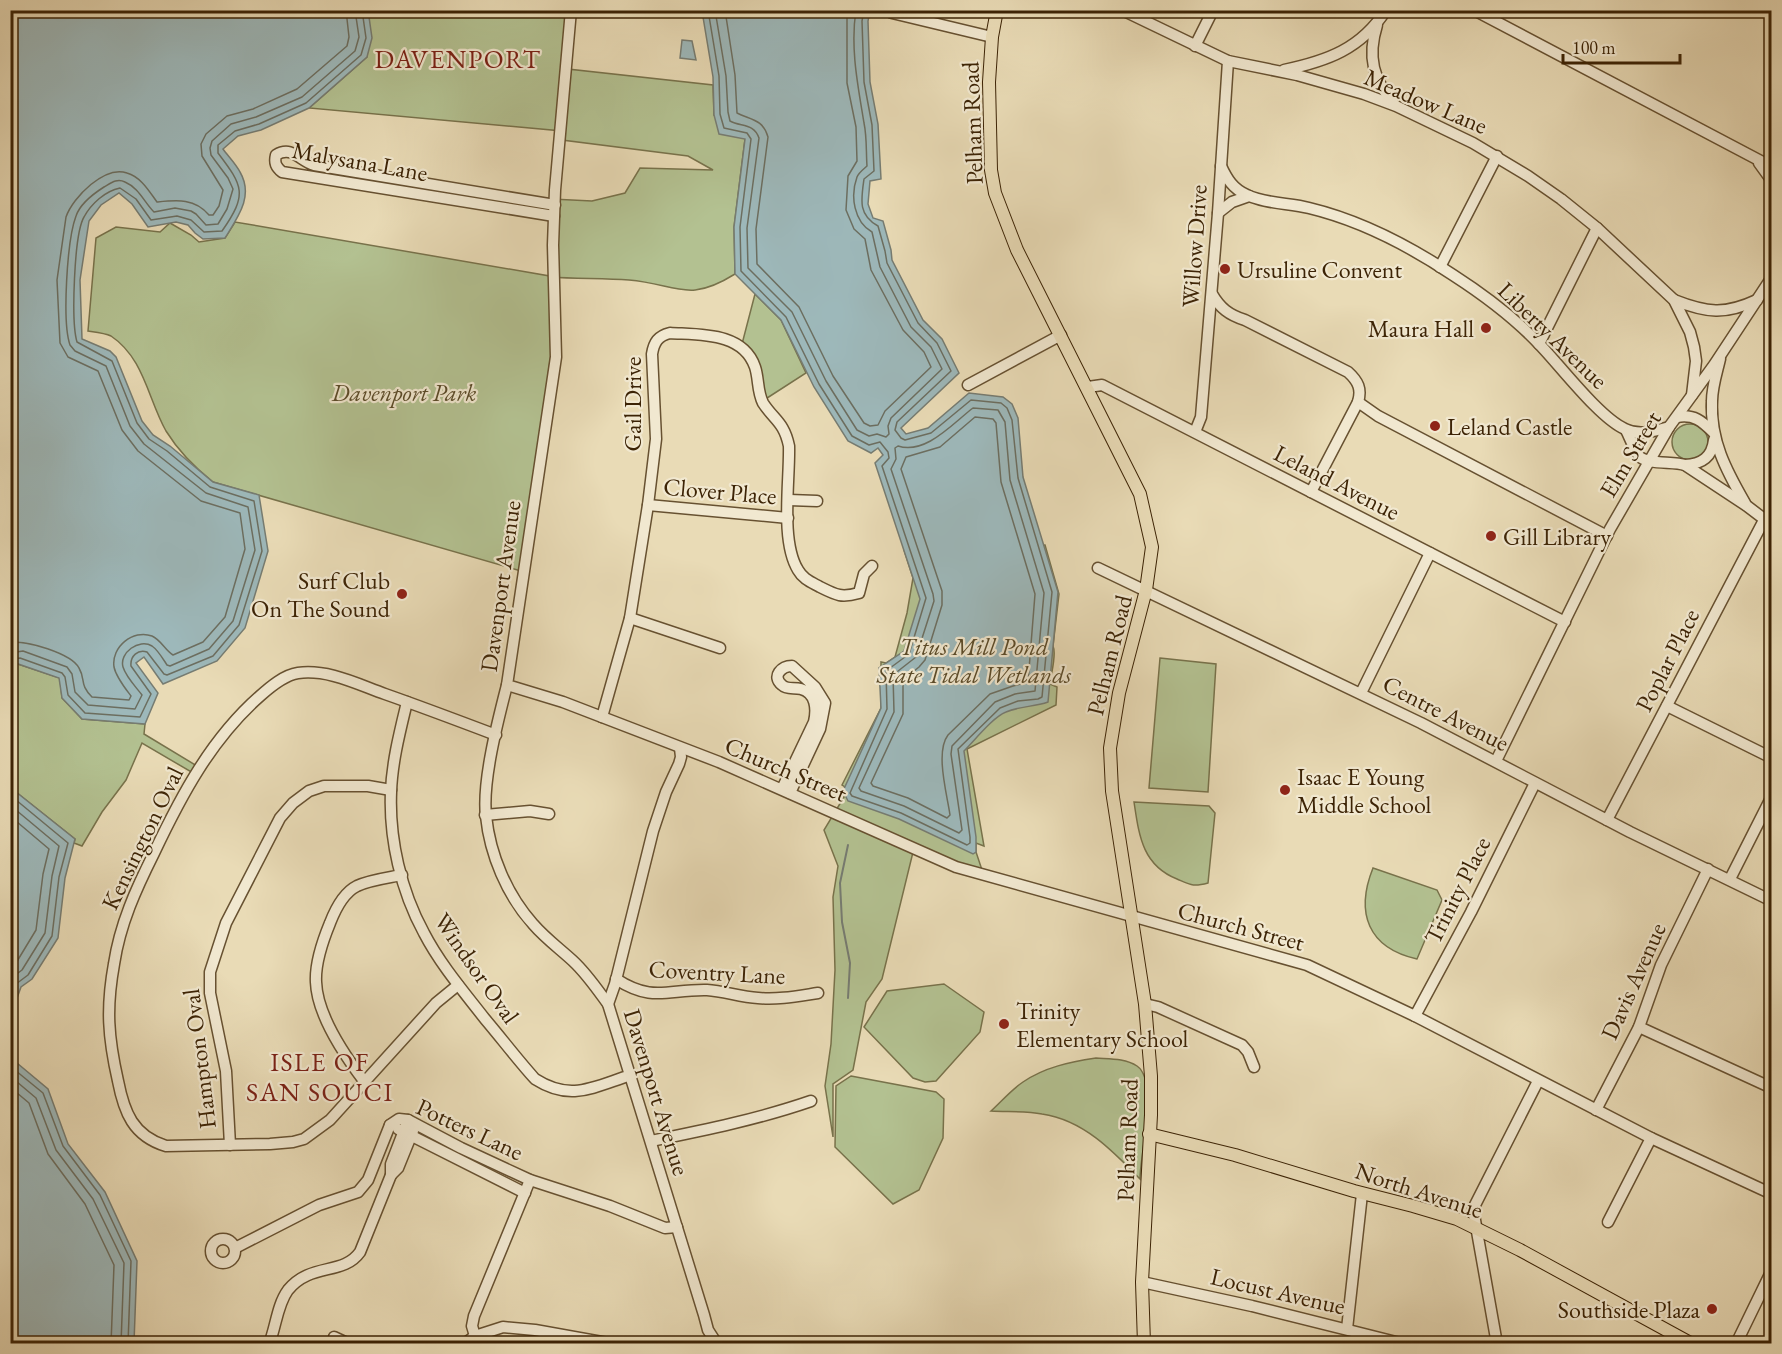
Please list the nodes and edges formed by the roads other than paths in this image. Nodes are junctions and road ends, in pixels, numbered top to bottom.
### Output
1 (571, 10) edge
2 (997, 10) edge
3 (1122, 10) edge
4 (1212, 10) edge
5 (1386, 10) edge
6 (1474, 10) edge
7 (892, 13) dead end
8 (1377, 25) junction
9 (992, 38) junction
10 (1195, 46) junction
11 (1228, 61) junction
12 (1280, 71) junction
13 (1396, 106) junction
14 (1497, 156) junction
15 (1757, 160) junction
16 (1221, 166) junction
17 (1772, 167) edge
18 (1772, 181) edge
19 (1249, 196) junction
20 (554, 210) junction
21 (1218, 213) junction
22 (1597, 228) junction
23 (1440, 267) junction
24 (1772, 277) edge
25 (1212, 294) junction
26 (1674, 300) junction
27 (1758, 300) junction
28 (1232, 316) junction
29 (1209, 327) junction
30 (1061, 335) junction
31 (1539, 344) junction
32 (1720, 355) junction
33 (968, 385) dead end
34 (1088, 387) junction
35 (1692, 395) junction
36 (1358, 402) junction
37 (1677, 417) junction
38 (1669, 427) junction
39 (1626, 430) junction
40 (1195, 432) junction
41 (1714, 437) junction
42 (1649, 462) junction
43 (1685, 465) junction
44 (1311, 492) junction
45 (789, 500) junction
46 (817, 501) dead end
47 (648, 505) junction
48 (1747, 506) junction
49 (788, 519) junction
50 (1768, 523) edge
51 (1607, 536) junction
52 (1430, 553) junction
53 (872, 566) dead end
54 (1098, 568) dead end
55 (1146, 590) junction
56 (630, 618) junction
57 (1565, 622) junction
58 (720, 648) dead end
59 (507, 685) junction
60 (1361, 693) junction
61 (407, 702) junction
62 (1668, 706) junction
63 (602, 717) junction
64 (496, 735) junction
65 (680, 748) junction
66 (1772, 758) edge
67 (1496, 761) junction
68 (1535, 783) junction
69 (391, 790) junction
70 (786, 791) junction
71 (1772, 796) edge
72 (549, 814) dead end
73 (485, 815) junction
74 (1607, 820) junction
75 (1708, 869) junction
76 (402, 875) junction
77 (1730, 879) junction
78 (1772, 901) edge
79 (1130, 917) junction
80 (616, 979) junction
81 (458, 985) junction
82 (818, 993) dead end
83 (608, 1004) junction
84 (1145, 1004) junction
85 (1415, 1016) junction
86 (1639, 1027) junction
87 (1254, 1067) dead end
88 (631, 1075) junction
89 (364, 1081) junction
90 (1538, 1081) junction
91 (1772, 1088) edge
92 (811, 1101) dead end
93 (1596, 1110) junction
94 (410, 1128) junction
95 (1149, 1134) junction
96 (1651, 1138) junction
97 (651, 1141) junction
98 (230, 1145) junction
99 (530, 1180) junction
100 (1770, 1189) edge
101 (525, 1193) junction
102 (1362, 1194) junction
103 (1608, 1222) dead end
104 (677, 1227) junction
105 (1476, 1228) junction
106 (235, 1248) dead end
107 (1772, 1270) edge
108 (1142, 1282) junction
109 (1347, 1329) junction
110 (475, 1336) junction
111 (334, 1337) dead end
112 (1362, 1339) edge
113 (269, 1344) edge
114 (349, 1344) edge
115 (464, 1344) edge
116 (613, 1344) edge
117 (717, 1344) edge
118 (1144, 1344) edge
119 (1404, 1344) edge
120 (1497, 1344) edge
121 (1692, 1344) edge
122 (1736, 1344) edge

1 - 20 street, Davenport Avenue
2 - 9 main road, Pelham Road
3 - 10 street, Meadow Lane
4 - 10 street
5 - 8 street
6 - 15 street
7 - 9 street
8 - 12 street
8 - 13 street
9 - 30 main road, Pelham Road
10 - 11 street, Meadow Lane
11 - 12 street, Meadow Lane
11 - 16 street, Willow Drive
12 - 13 street, Meadow Lane
13 - 14 street, Meadow Lane
14 - 22 street, Meadow Lane
14 - 23 street
15 - 17 street
15 - 18 street
16 - 19 street
16 - 21 street, Willow Drive
19 - 21 street
19 - 23 street, Liberty Avenue
20 - 20 street, Malysana Lane
20 - 59 street, Davenport Avenue
21 - 25 street, Willow Drive
22 - 26 street, Meadow Lane
22 - 31 street
23 - 31 street, Liberty Avenue
24 - 27 street, Elm Street
25 - 28 street
25 - 29 street, Willow Drive
26 - 27 street, Meadow Lane
26 - 35 street, Meadow Lane
27 - 32 street, Elm Street
28 - 29 street
28 - 36 street
29 - 40 street, Willow Drive
30 - 33 street
30 - 34 main road, Pelham Road
31 - 39 street, Liberty Avenue
32 - 35 street, Elm Street
32 - 41 street
34 - 40 street, Leland Avenue
34 - 55 main road, Pelham Road
35 - 37 street, Elm Street
36 - 44 street
36 - 51 street
37 - 38 street, Elm Street
37 - 41 street
38 - 39 street
38 - 42 street, Elm Street
39 - 42 street, Liberty Avenue
40 - 44 street, Leland Avenue
41 - 43 street
41 - 48 street
42 - 43 street
42 - 51 street, Elm Street
43 - 48 street
44 - 52 street, Leland Avenue
45 - 46 street, Clover Place
45 - 47 street, Gail Drive
45 - 49 street, Gail Drive
47 - 49 street, Clover Place
47 - 56 street, Gail Drive
48 - 50 street
49 - 53 street, Gail Drive
50 - 62 street, Poplar Place
51 - 57 street, Elm Street
52 - 57 street, Leland Avenue
52 - 60 street
54 - 55 street, Centre Avenue
55 - 60 street, Centre Avenue
55 - 79 main road, Pelham Road
56 - 58 street
56 - 63 street, Gail Drive
57 - 67 street, Elm Street
59 - 63 street, Davenport Avenue
59 - 64 street
60 - 67 street, Centre Avenue
61 - 64 street, Kensington Oval
61 - 69 street, Windsor Oval
61 - 98 street, Kensington Oval
62 - 66 street
62 - 74 street, Poplar Place
63 - 65 street, Davenport Avenue
64 - 73 street
65 - 70 street, Church Street
65 - 80 street, Davenport Avenue
67 - 68 street, Centre Avenue
68 - 74 street, Centre Avenue
68 - 85 street, Trinity Place
69 - 76 street, Windsor Oval
69 - 98 street, Hampton Oval
70 - 70 street
70 - 79 street, Church Street
71 - 77 street
72 - 73 street
73 - 83 street
74 - 75 street, Centre Avenue
75 - 77 street, Centre Avenue
75 - 86 street, Davis Avenue
76 - 81 street, Windsor Oval
76 - 89 street
77 - 78 street, Centre Avenue
79 - 84 main road, Pelham Road
79 - 85 street, Church Street
80 - 82 street, Coventry Lane
80 - 83 street, Davenport Avenue
81 - 88 street, Windsor Oval
81 - 89 street, Kensington Oval
83 - 88 street, Davenport Avenue
84 - 87 street
84 - 95 main road, Pelham Road
85 - 90 street, Church Street
86 - 91 street
86 - 93 street, Davis Avenue
88 - 97 street, Davenport Avenue
89 - 98 street, Kensington Oval
90 - 93 street, Church Street
90 - 105 street
92 - 97 street
93 - 96 street, Church Street
94 - 99 street, Potters Lane
94 - 101 street, Potters Lane
94 - 106 street, Potters Lane
94 - 113 street
95 - 102 main road, North Avenue
95 - 108 main road, Pelham Road
96 - 100 street, Church Street
96 - 103 street
97 - 104 street, Davenport Avenue
99 - 101 street
99 - 104 street, Potters Lane
101 - 110 street
102 - 105 main road, North Avenue
102 - 109 street
104 - 117 street, Davenport Avenue
105 - 120 street
105 - 121 main road, North Avenue
107 - 122 street
108 - 109 street, Locust Avenue
108 - 118 main road, Pelham Road
109 - 112 street, Locust Avenue
110 - 115 street
110 - 116 street
111 - 114 street
112 - 119 street, Locust Avenue

